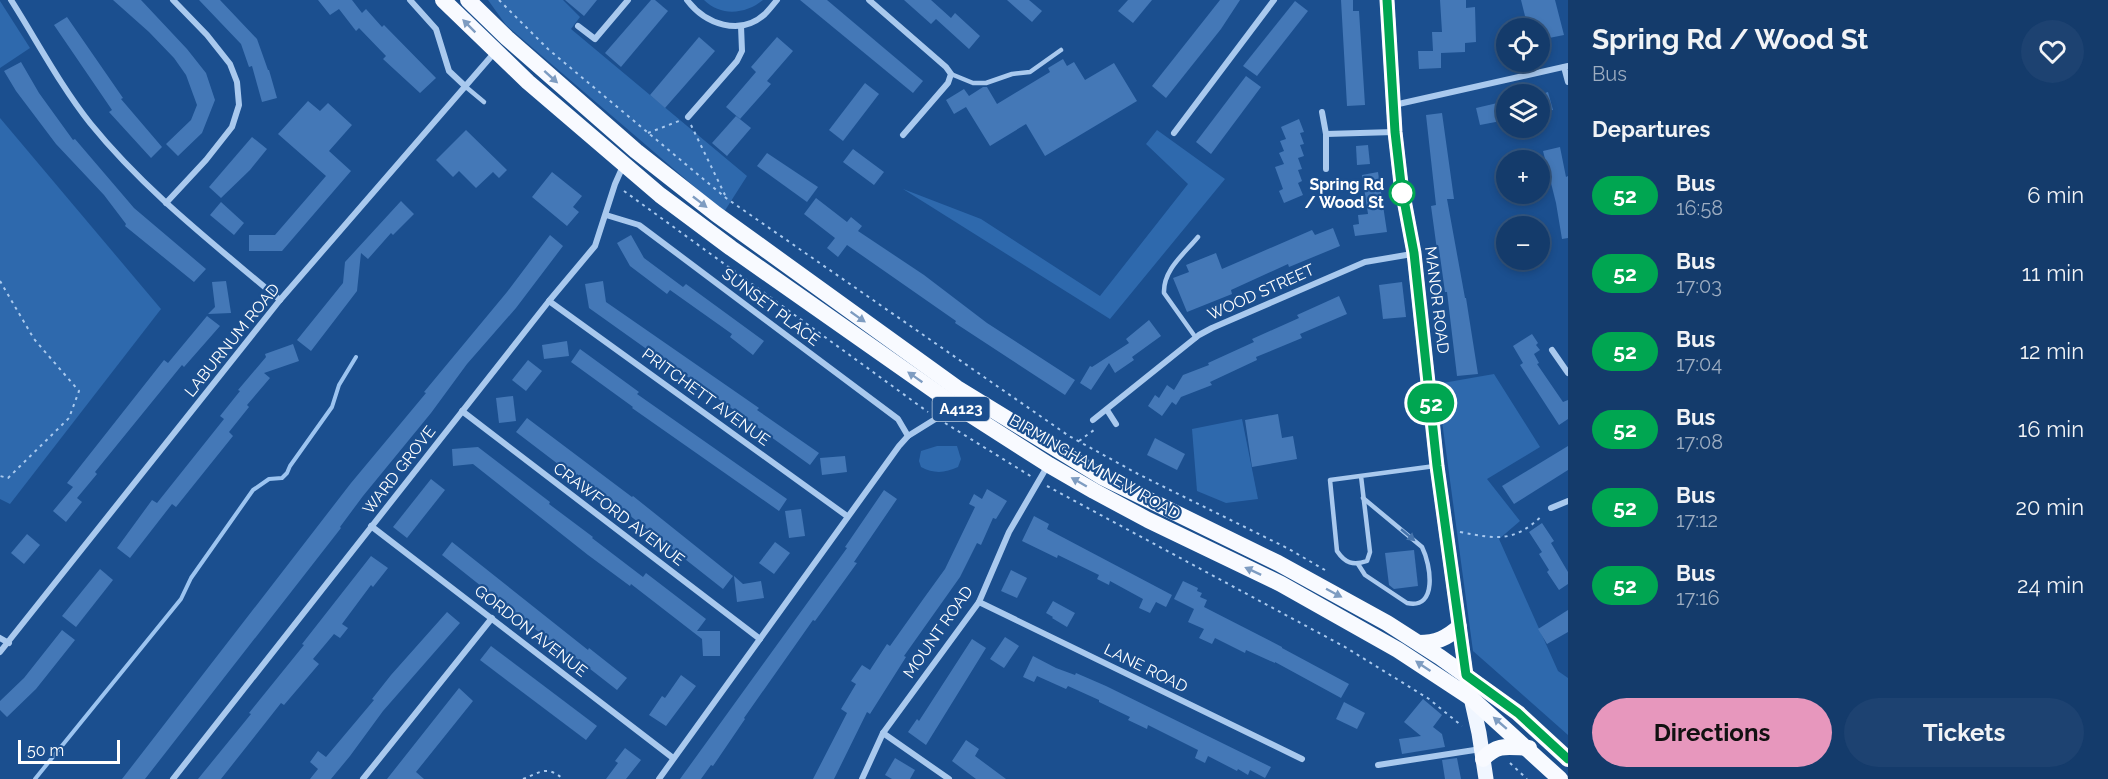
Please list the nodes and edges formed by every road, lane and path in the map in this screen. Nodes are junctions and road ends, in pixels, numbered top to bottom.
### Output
1 (11, 0) edge
2 (173, 0) edge
3 (410, 0) edge
4 (443, 0) edge
5 (468, 0) edge
6 (499, 0) edge
7 (628, 0) edge
8 (687, 0) edge
9 (777, 0) edge
10 (869, 0) edge
11 (1274, 0) edge
12 (1387, 0) edge
13 (579, 26) dead end
14 (741, 26) junction
15 (507, 38) junction
16 (1061, 50) dead end
17 (495, 52) junction
18 (1566, 67) edge
19 (951, 74) junction
20 (1568, 82) edge
21 (466, 87) junction
22 (484, 102) dead end
23 (1394, 105) junction
24 (1322, 112) dead end
25 (687, 117) junction
26 (1395, 132) junction
27 (648, 133) junction
28 (1174, 133) dead end
29 (1326, 134) junction
30 (903, 135) dead end
31 (636, 152) junction
32 (624, 166) junction
33 (1326, 169) dead end
34 (615, 184) junction
35 (726, 198) junction
36 (166, 203) junction
37 (606, 215) junction
38 (1198, 237) dead end
39 (1414, 253) junction
40 (0, 281) edge
41 (280, 300) junction
42 (549, 300) junction
43 (1196, 338) junction
44 (1552, 350) dead end
45 (1568, 373) edge
46 (949, 401) junction
47 (1107, 410) junction
48 (462, 411) junction
49 (937, 418) junction
50 (1094, 419) joint
51 (1116, 424) dead end
52 (908, 436) junction
53 (1078, 441) junction
54 (1053, 458) junction
55 (1437, 466) junction
56 (0, 476) edge
57 (1361, 476) junction
58 (1039, 482) junction
59 (1363, 498) junction
60 (1568, 501) edge
61 (1551, 508) joint
62 (847, 516) junction
63 (371, 526) junction
64 (1446, 530) junction
65 (1358, 564) junction
66 (1328, 572) dead end
67 (979, 602) junction
68 (492, 618) junction
69 (1459, 627) junction
70 (0, 638) edge
71 (760, 639) junction
72 (9, 643) junction
73 (1419, 643) junction
74 (0, 652) edge
75 (1466, 675) junction
76 (1471, 698) junction
77 (883, 732) junction
78 (1528, 748) junction
79 (1481, 750) junction
80 (673, 759) junction
81 (1302, 759) dead end
82 (1568, 759) edge
83 (1378, 765) dead end
84 (173, 779) edge
85 (363, 779) edge
86 (523, 779) edge
87 (563, 779) edge
88 (659, 779) edge
89 (862, 779) edge
90 (949, 779) edge
91 (1486, 779) edge
92 (1527, 779) edge
93 (1560, 779) edge

1 - 36 street
2 - 36 street
3 - 21 street
17 -> 4 highway, BIRMINGHAM NEW ROAD / A4123
5 - 15 highway, BIRMINGHAM NEW ROAD / A4123
6 - 27 path
7 - 13 street
8 - 14 street
9 - 14 street
10 - 19 street
11 - 28 street
12 - 23 main road, MANOR ROAD
14 - 25 street
15 - 17 highway
15 -> 31 highway, BIRMINGHAM NEW ROAD / A4123
16 - 19 lane
17 - 21 street, LABURNUM ROAD
17 - 32 highway, BIRMINGHAM NEW ROAD / A4123
18 - 20 street
18 - 23 street
19 - 30 street
21 - 22 lane
21 - 41 street, LABURNUM ROAD
23 - 26 main road, MANOR ROAD
24 - 29 street
25 - 27 path
25 - 35 path
26 - 29 street
26 - 39 main road, MANOR ROAD
27 - 35 path
29 - 33 street
31 - 32 highway
31 -> 54 highway, BIRMINGHAM NEW ROAD / A4123
32 - 34 street, WARD GROVE
46 -> 32 highway, BIRMINGHAM NEW ROAD / A4123
34 - 37 street, WARD GROVE
34 - 49 path
35 - 53 path
36 - 41 street
37 - 42 street, WARD GROVE
37 - 52 street, SUNSET PLACE
38 - 43 lane
39 - 43 street, WOOD STREET
39 - 55 main road, MANOR ROAD
40 - 56 path
41 - 72 street, LABURNUM ROAD
42 - 48 street, WARD GROVE
42 - 62 street, PRITCHETT AVENUE
43 - 47 street, WOOD STREET
44 - 45 street
46 - 49 street
46 - 54 highway, BIRMINGHAM NEW ROAD / A4123
47 - 50 street, WOOD STREET
47 - 51 street
48 - 63 street, WARD GROVE
48 - 71 street, CRAWFORD AVENUE
49 - 52 street
49 - 58 path
50 - 53 path
52 - 62 street
53 - 66 path
54 - 58 street, MOUNT ROAD
54 -> 73 highway, BIRMINGHAM NEW ROAD / A4123
76 -> 54 highway, BIRMINGHAM NEW ROAD / A4123
55 - 57 lane
55 - 64 main road, MANOR ROAD
57 - 59 lane
57 - 65 lane
58 - 67 street, MOUNT ROAD
58 - 79 path
59 - 65 lane
59 -> 65 lane
60 - 61 street
61 - 64 path
62 - 71 street
63 - 68 street, GORDON AVENUE
63 - 84 street, WARD GROVE
64 - 69 main road, MANOR ROAD
67 - 77 street, MOUNT ROAD
67 - 81 street, LANE ROAD
68 - 80 street, GORDON AVENUE
68 - 85 street
69 - 73 highway
69 - 75 main road, MANOR ROAD
70 - 72 street
71 - 80 street
72 - 74 street, LABURNUM ROAD
73 - 75 highway, BIRMINGHAM NEW ROAD / A4123
75 - 76 main road, MANOR ROAD
75 - 82 highway, BIRMINGHAM NEW ROAD / A4123
78 -> 76 highway, BIRMINGHAM NEW ROAD / A4123
76 - 79 main road, MANOR ROAD
77 - 89 street, MOUNT ROAD
77 - 90 street
78 - 79 highway
78 - 93 highway, BIRMINGHAM NEW ROAD / A4123
79 - 83 street
79 - 91 main road, MANOR ROAD
79 - 92 path
80 - 88 street
86 - 87 path

